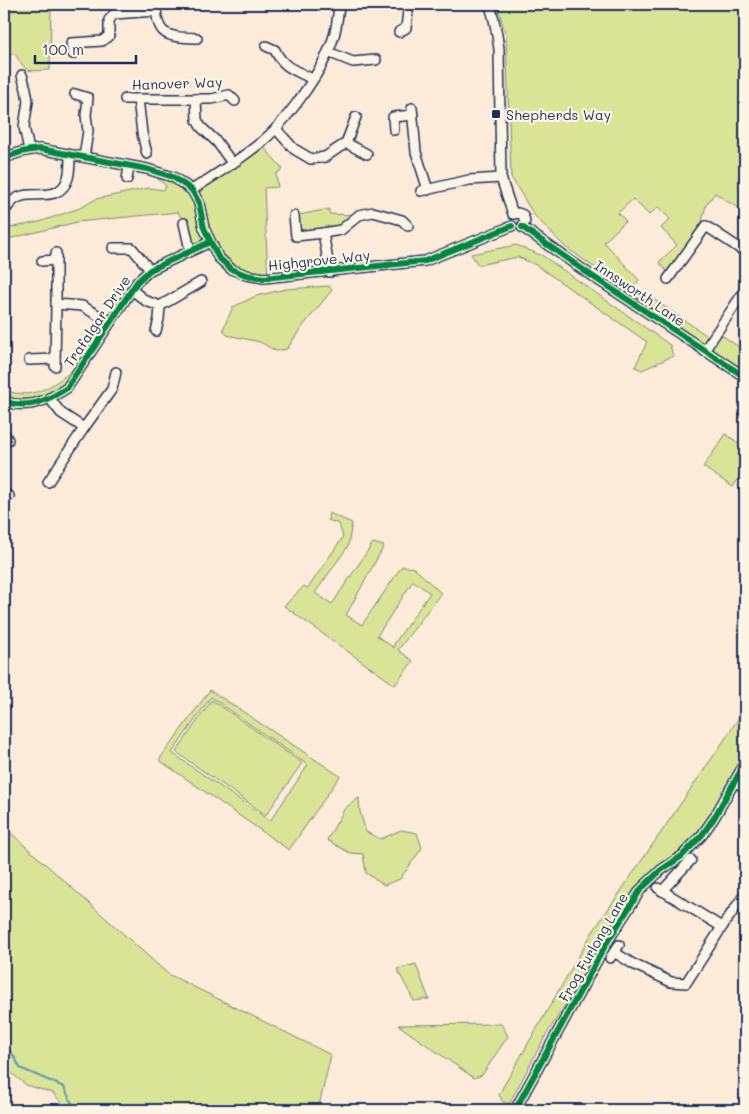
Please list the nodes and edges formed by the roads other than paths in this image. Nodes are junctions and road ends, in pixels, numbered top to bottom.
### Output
1 (339, 4) edge
2 (405, 4) edge
3 (489, 4) edge
4 (156, 7) edge
5 (414, 34) dead end
6 (193, 36) dead end
7 (266, 46) dead end
8 (328, 52) junction
9 (73, 54) dead end
10 (376, 60) dead end
11 (312, 79) junction
12 (21, 81) dead end
13 (75, 94) dead end
14 (232, 95) dead end
15 (125, 99) dead end
16 (138, 99) junction
17 (196, 99) junction
18 (356, 116) dead end
19 (344, 121) dead end
20 (353, 126) junction
21 (276, 129) junction
22 (394, 130) dead end
23 (346, 143) junction
24 (29, 150) junction
25 (147, 154) dead end
26 (367, 154) dead end
27 (70, 155) junction
28 (84, 157) junction
29 (4, 159) edge
30 (232, 163) junction
31 (129, 167) junction
32 (501, 178) junction
33 (127, 179) dead end
34 (192, 190) junction
35 (4, 212) edge
36 (513, 214) junction
37 (294, 216) dead end
38 (406, 220) dead end
39 (184, 223) dead end
40 (512, 226) junction
41 (522, 227) junction
42 (323, 233) junction
43 (210, 242) junction
44 (112, 248) dead end
45 (190, 250) junction
46 (745, 252) edge
47 (42, 261) dead end
48 (150, 270) junction
49 (330, 272) junction
50 (668, 279) dead end
51 (195, 283) dead end
52 (132, 290) junction
53 (745, 290) edge
54 (56, 304) junction
55 (160, 306) junction
56 (110, 322) junction
57 (156, 331) dead end
58 (704, 351) junction
59 (29, 360) dead end
60 (745, 377) edge
61 (117, 378) dead end
62 (50, 399) junction
63 (4, 401) edge
64 (84, 428) junction
65 (49, 475) dead end
66 (745, 763) edge
67 (735, 781) junction
68 (745, 788) edge
69 (691, 860) dead end
70 (745, 894) edge
71 (722, 926) junction
72 (615, 952) dead end
73 (515, 1110) edge

1 - 8 street
2 - 5 street
3 - 32 street
4 - 6 street
4 - 9 street
7 - 11 street
8 - 10 street
8 - 11 street
11 - 21 street
12 - 24 street
13 - 28 street
14 - 17 street, Hanover Way
15 - 16 street, Hanover Way
16 - 17 street, Hanover Way
16 - 25 street
17 - 30 street
18 - 20 street
19 - 20 street
20 - 23 street
21 - 23 street
21 - 30 street
22 - 32 street
23 - 26 street
24 - 27 street
24 - 29 street
27 - 28 street
27 - 35 street
28 - 31 street
30 - 34 street
31 - 33 street
31 - 34 street
32 - 36 street
34 - 43 street, Highgrove Way
36 - 40 street
36 - 41 street
37 - 42 street
38 - 42 street
39 - 45 street
40 - 41 street
40 - 49 street, Highgrove Way
41 - 58 street, Innsworth Lane
42 - 49 street
43 - 45 street, Trafalgar Drive
43 - 49 street, Highgrove Way
44 - 48 street
45 - 48 street, Trafalgar Drive
46 - 50 street
47 - 54 street
48 - 52 street, Trafalgar Drive
51 - 55 street
52 - 55 street
52 - 56 street, Trafalgar Drive
53 - 58 street
54 - 56 street
54 - 59 street
55 - 57 street
56 - 62 street, Trafalgar Drive
58 - 60 street, Innsworth Lane
61 - 64 street
62 - 63 street, Trafalgar Drive
62 - 64 street
64 - 65 street
66 - 67 street, Frog Furlong Lane
67 - 68 street
67 - 73 street, Frog Furlong Lane
69 - 71 street
70 - 71 street
71 - 72 street

